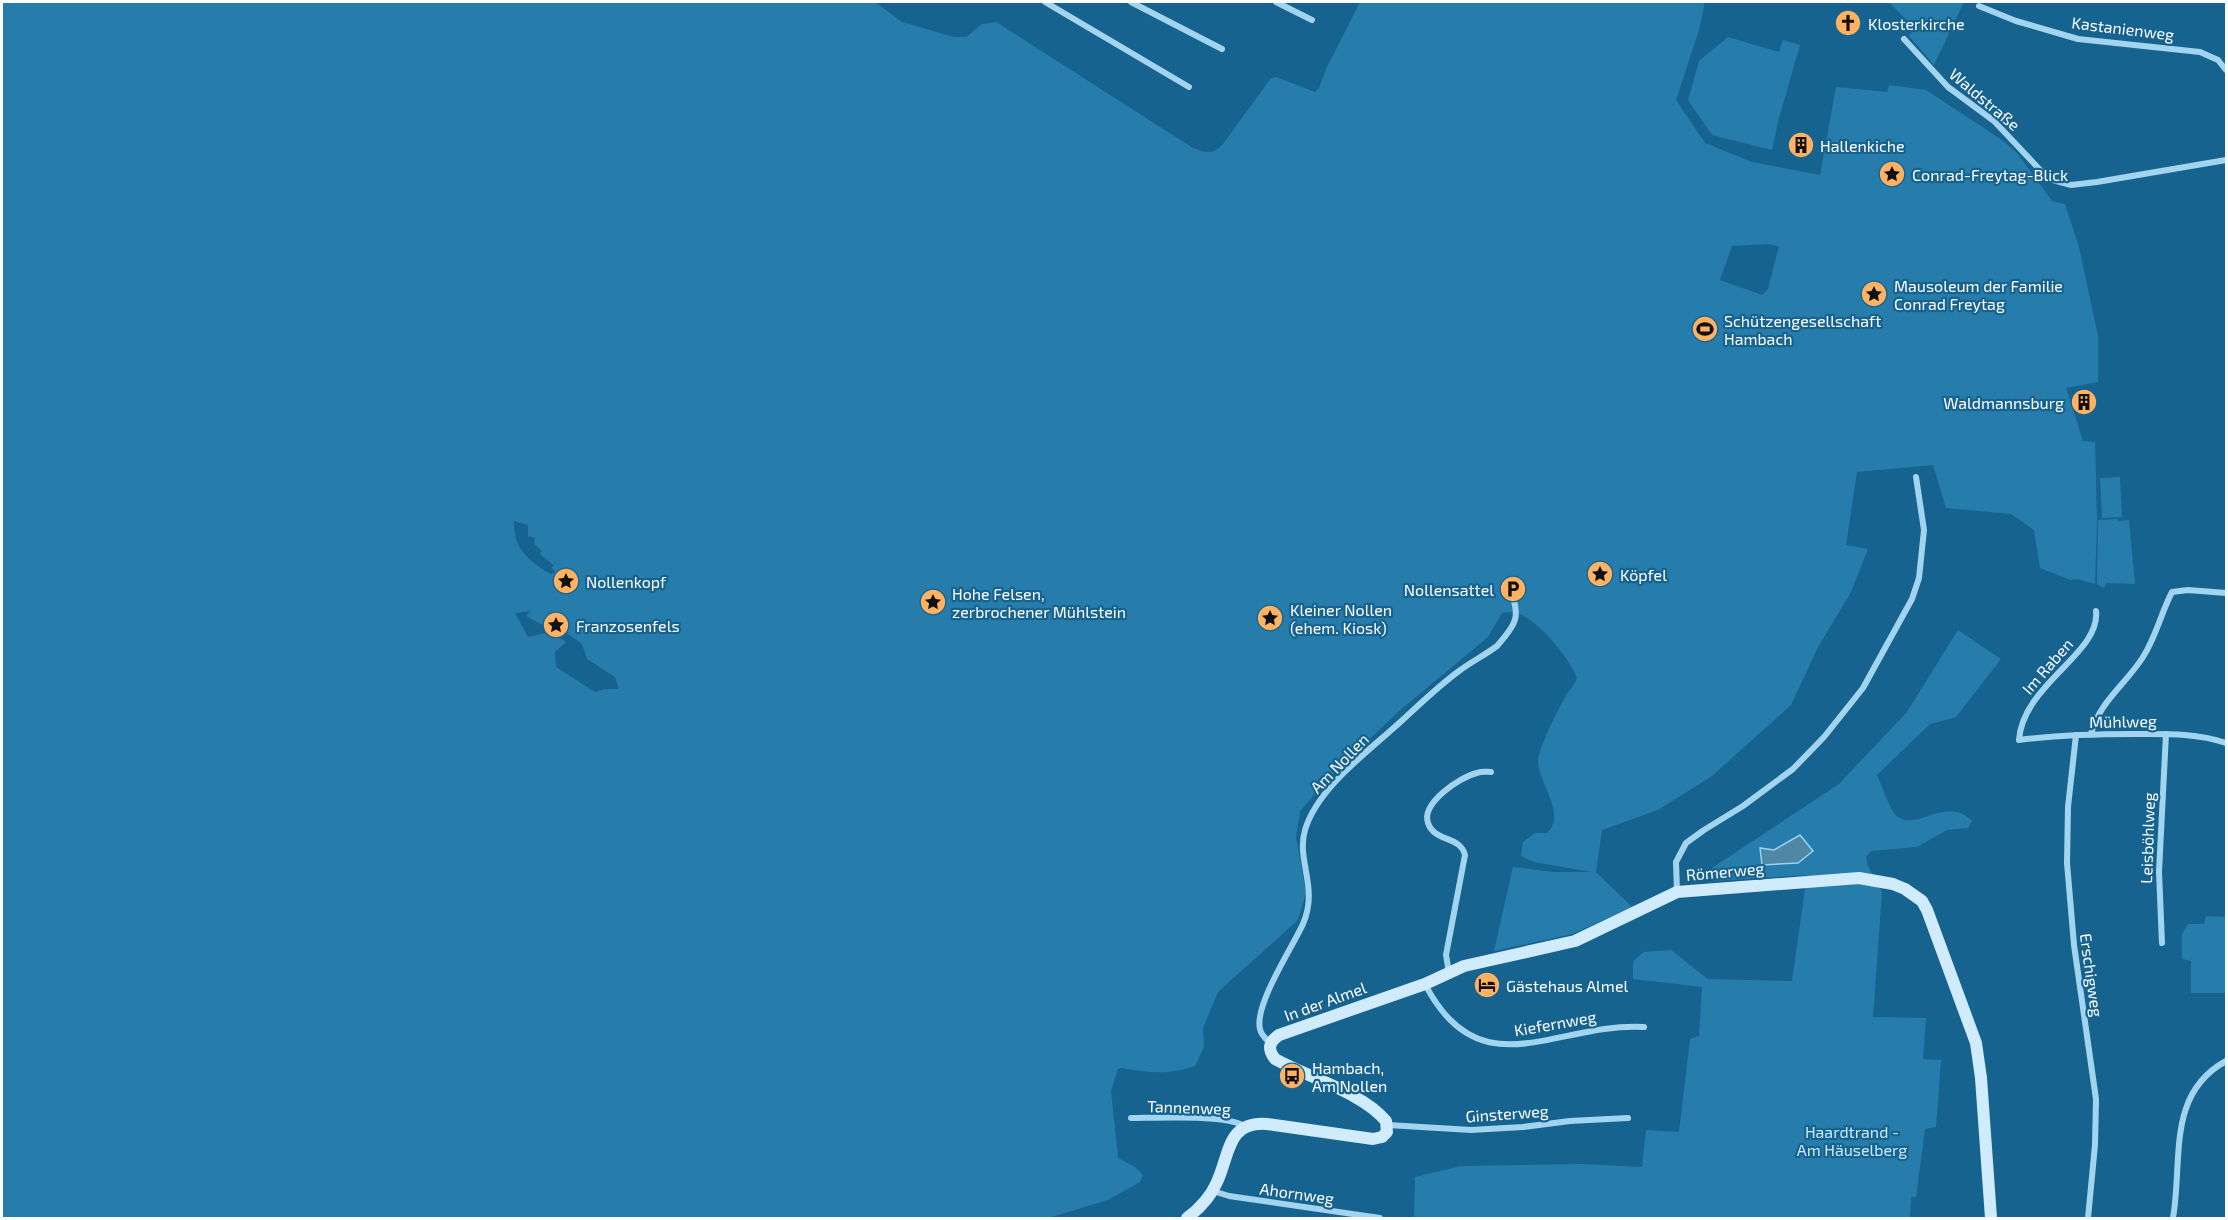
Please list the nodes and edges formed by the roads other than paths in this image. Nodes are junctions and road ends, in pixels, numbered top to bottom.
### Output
1 (1045, 2) edge
2 (1131, 2) edge
3 (1276, 2) edge
4 (1979, 6) dead end
5 (1312, 20) dead end
6 (1904, 39) dead end
7 (1221, 49) dead end
8 (2226, 70) edge
9 (1190, 87) dead end
10 (2226, 160) edge
11 (1916, 477) dead end
12 (1510, 584) dead end
13 (2226, 593) edge
14 (2096, 611) dead end
15 (2091, 734) junction
16 (2166, 734) junction
17 (2076, 735) junction
18 (2019, 740) joint
19 (2226, 743) edge
20 (1491, 772) dead end
21 (1677, 892) junction
22 (2162, 943) dead end
23 (1449, 973) junction
24 (1425, 984) junction
25 (1644, 1027) dead end
26 (1270, 1043) junction
27 (2226, 1061) edge
28 (1628, 1118) dead end
29 (1131, 1119) dead end
30 (1388, 1125) junction
31 (1244, 1126) junction
32 (1212, 1190) junction
33 (1187, 1218) edge
34 (1380, 1218) edge
35 (1991, 1218) edge
36 (2088, 1218) edge
37 (2173, 1218) edge

1 - 9 street
2 - 7 street
3 - 5 street
4 - 8 street, Kastanienweg
6 - 10 street, Waldstraße
11 - 21 street, Römerweg
12 - 26 street, Am Nollen
13 - 15 street
14 - 18 street, Im Raben
15 - 16 street, Mühlweg
15 - 17 street, Mühlweg
16 - 19 street, Mühlweg
16 - 22 street, Leisböhlweg
17 - 18 street, Mühlweg
17 - 36 street, Erschigweg
20 - 23 street
21 - 23 street, In der Almel
21 - 35 street, Römerweg
23 - 24 street, In der Almel
24 - 25 street, Kiefernweg
24 - 26 street, In der Almel
26 - 30 street
27 - 37 street
28 - 30 street, Ginsterweg
29 - 31 street, Tannenweg
30 - 31 street
31 - 32 street
32 - 33 street
32 - 34 street, Ahornweg

